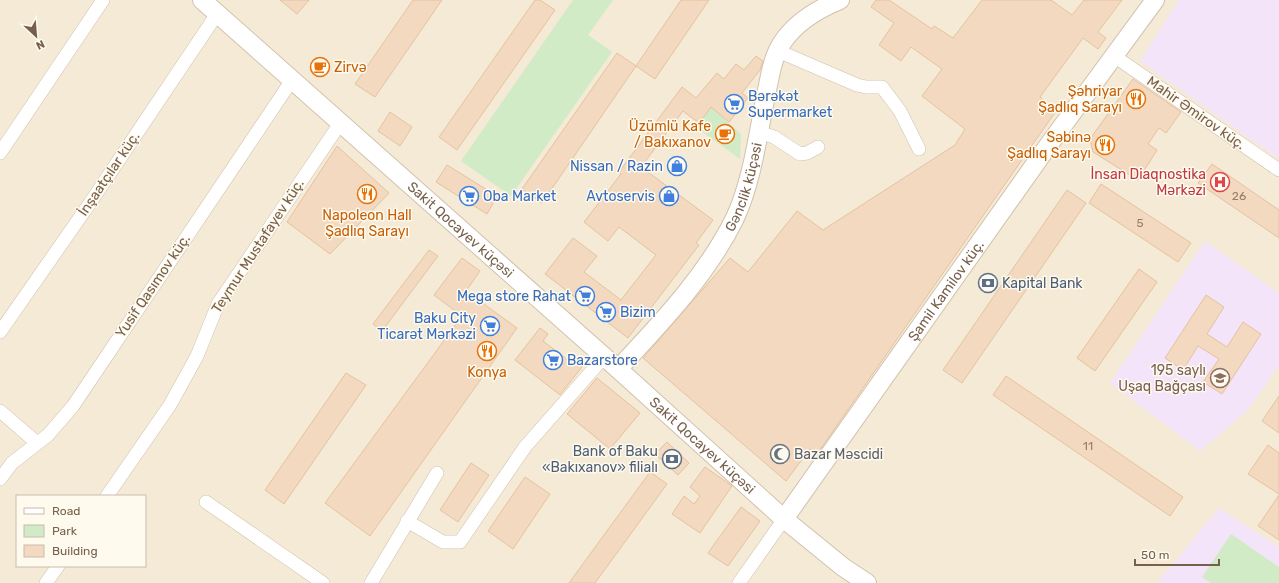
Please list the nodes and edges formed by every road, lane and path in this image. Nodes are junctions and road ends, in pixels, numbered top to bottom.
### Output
1 (103, 0) edge
2 (202, 0) edge
3 (840, 0) edge
4 (1155, 0) edge
5 (217, 14) junction
6 (778, 51) junction
7 (1114, 56) junction
8 (292, 80) junction
9 (341, 122) junction
10 (758, 132) junction
11 (818, 147) dead end
12 (919, 149) dead end
13 (0, 153) edge
14 (1279, 170) edge
15 (0, 332) edge
16 (604, 357) junction
17 (618, 369) junction
18 (3, 418) edge
19 (37, 443) junction
20 (437, 473) dead end
21 (0, 480) edge
22 (108, 495) edge
23 (206, 502) dead end
24 (784, 520) junction
25 (407, 521) junction
26 (57, 567) edge
27 (46, 583) edge
28 (323, 583) edge
29 (371, 583) edge
30 (739, 583) edge
31 (867, 583) edge

1 - 13 street
2 - 5 street, Sakit Qocayev küçəsi
3 - 6 street, Gənclik küçəsi
4 - 7 street, Şamil Kamilov küç.
5 - 8 street, Sakit Qocayev küçəsi
5 - 15 street, İnşaatçılar küç.
6 - 10 street, Gənclik küçəsi
6 - 12 street
7 - 14 street, Mahir Əmirov küç.
7 - 24 street, Şamil Kamilov küç.
8 - 9 street, Sakit Qocayev küçəsi
8 - 19 street, Yusif Qasımov küç.
9 - 16 street, Sakit Qocayev küçəsi
9 - 22 street, Teymur Mustafayev küç.
10 - 11 street
10 - 17 street, Gənclik küçəsi
16 - 17 street, Sakit Qocayev küçəsi
16 - 25 street
17 - 24 street, Sakit Qocayev küçəsi
18 - 19 street
19 - 21 street, Yusif Qasımov küç.
20 - 25 street
23 - 28 street
24 - 30 street, Şamil Kamilov küç.
24 - 31 street, Sakit Qocayev küçəsi
25 - 29 street
26 - 27 street

